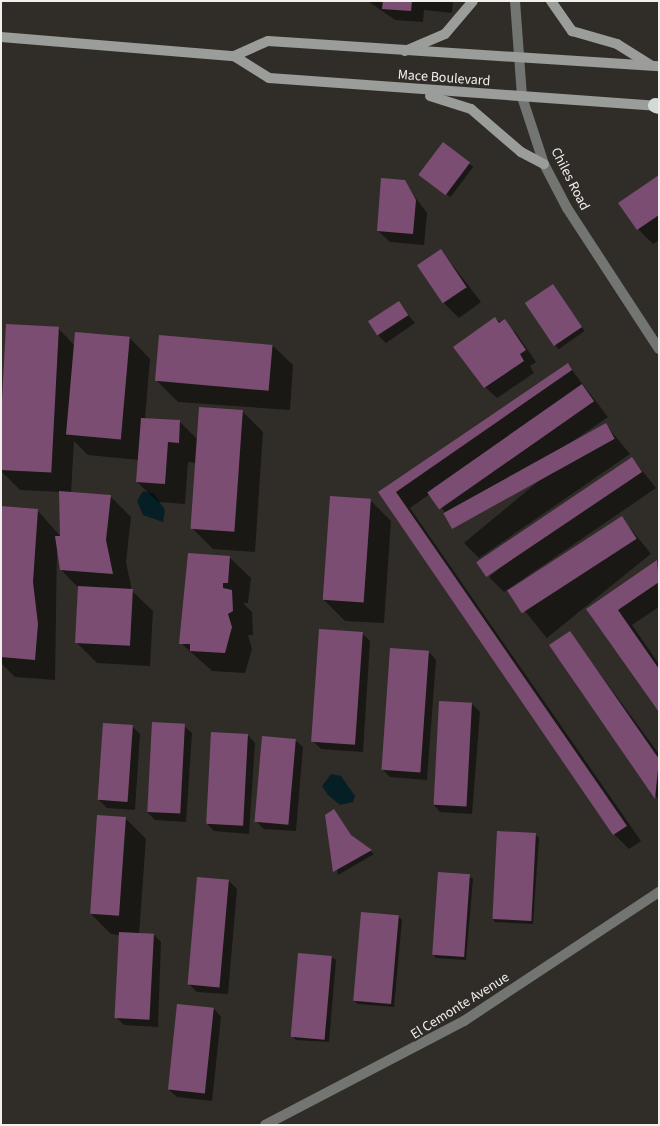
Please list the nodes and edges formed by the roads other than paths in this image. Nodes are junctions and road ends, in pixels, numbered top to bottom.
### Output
1 (473, 1) edge
2 (515, 1) edge
3 (551, 1) edge
4 (1, 37) edge
5 (402, 52) junction
6 (234, 56) junction
7 (518, 58) junction
8 (655, 66) edge
9 (410, 90) junction
10 (522, 97) junction
11 (658, 106) edge
12 (544, 164) junction
13 (659, 349) edge
14 (658, 895) edge
15 (281, 1121) edge
16 (265, 1125) edge

1 - 5 main road
2 - 7 street, Chiles Road
3 - 8 main road
4 - 6 main road, Mace Boulevard
5 - 6 main road, Mace Boulevard
5 - 7 main road, Mace Boulevard
6 - 9 main road, Mace Boulevard
7 - 8 main road, Mace Boulevard
7 - 10 street, Chiles Road
9 - 10 main road, Mace Boulevard
9 - 12 main road
10 - 11 main road, Mace Boulevard
10 - 12 street, Chiles Road
12 - 13 street, Chiles Road
14 - 15 street, El Cemonte Avenue
15 - 16 street, El Cemonte Avenue

